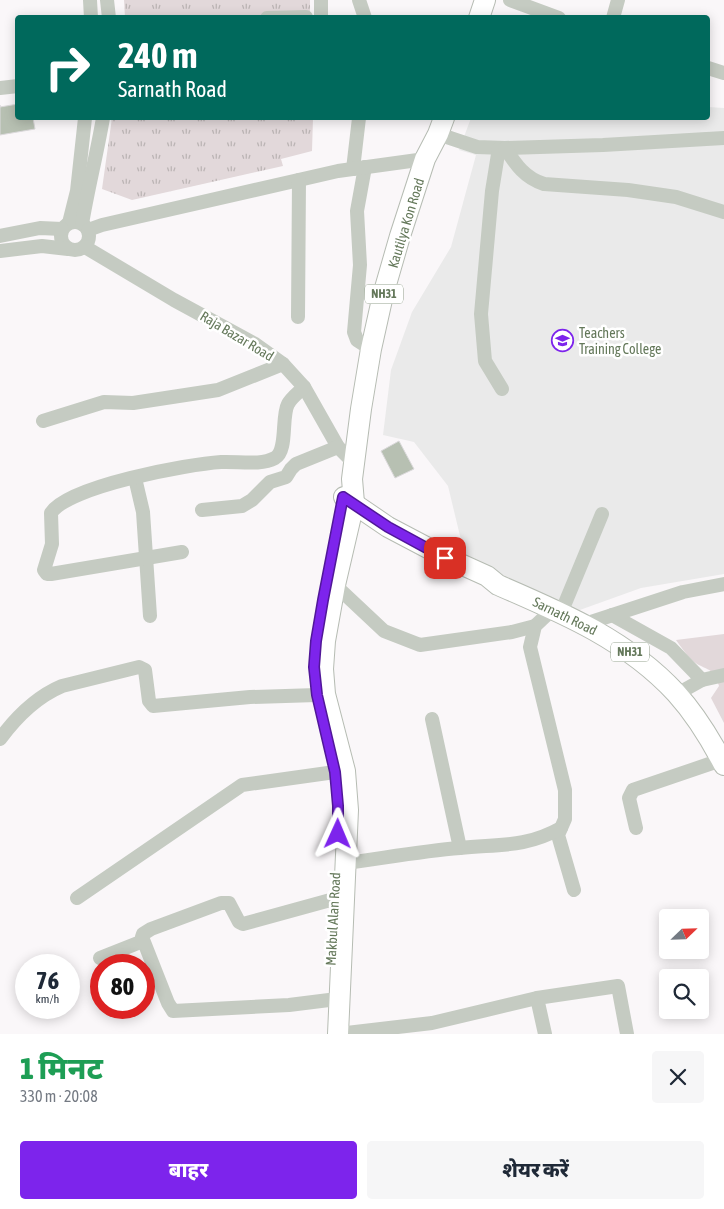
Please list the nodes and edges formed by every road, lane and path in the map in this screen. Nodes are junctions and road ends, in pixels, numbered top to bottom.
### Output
1 (90, 0) edge
2 (107, 0) edge
3 (321, 0) edge
4 (359, 0) edge
5 (485, 0) edge
6 (510, 0) edge
7 (618, 0) edge
8 (92, 15) edge
9 (109, 15) edge
10 (315, 15) edge
11 (364, 15) edge
12 (479, 15) edge
13 (551, 15) edge
14 (614, 15) edge
15 (710, 69) edge
16 (724, 73) edge
17 (15, 86) edge
18 (0, 88) edge
19 (85, 120) edge
20 (103, 120) edge
21 (360, 120) edge
22 (441, 126) edge
23 (724, 138) edge
24 (502, 148) junction
25 (426, 159) junction
26 (359, 168) junction
27 (299, 180) junction
28 (724, 212) edge
29 (75, 226) junction
30 (0, 236) edge
31 (84, 247) junction
32 (68, 249) junction
33 (0, 251) edge
34 (298, 317) dead end
35 (371, 349) junction
36 (284, 364) junction
37 (304, 387) junction
38 (502, 389) dead end
39 (43, 421) dead end
40 (338, 447) junction
41 (353, 471) junction
42 (135, 478) junction
43 (347, 505) junction
44 (202, 510) dead end
45 (602, 514) dead end
46 (182, 552) dead end
47 (147, 558) junction
48 (724, 584) edge
49 (335, 585) junction
50 (557, 611) junction
51 (612, 615) junction
52 (150, 616) dead end
53 (585, 624) junction
54 (535, 626) junction
55 (724, 675) edge
56 (702, 680) junction
57 (677, 694) junction
58 (317, 695) junction
59 (432, 719) dead end
60 (0, 739) edge
61 (723, 763) edge
62 (335, 772) junction
63 (561, 828) junction
64 (636, 828) dead end
65 (460, 848) junction
66 (346, 863) junction
67 (574, 890) dead end
68 (77, 898) dead end
69 (334, 899) junction
70 (143, 941) junction
71 (110, 954) edge
72 (538, 998) junction
73 (329, 1000) junction
74 (434, 1028) edge
75 (327, 1034) edge
76 (338, 1034) edge
77 (544, 1034) edge
78 (626, 1034) edge

1 - 8 street
2 - 9 street
3 - 10 street
4 - 11 street
5 - 12 highway
6 - 13 street
7 - 14 street
15 - 16 street
17 - 18 street
19 - 29 street
20 - 29 street
21 - 26 street
22 - 24 street
22 - 25 highway, Kautilya Kon Road / NH31
23 - 24 street
24 - 28 street
24 - 38 street
25 - 26 street
25 - 35 highway, Kautilya Kon Road / NH31
26 - 27 street
26 - 35 street
27 - 29 street
27 - 34 street
29 - 30 street
29 - 31 street
29 - 32 street
31 - 32 street
31 - 36 street, Raja Bazar Road
32 - 33 street
35 - 41 highway, Kautilya Kon Road / NH31
36 - 37 street, Raja Bazar Road
36 - 39 street
37 - 40 street, Raja Bazar Road
37 - 42 street
40 - 41 street, Raja Bazar Road
40 - 44 street
41 - 43 highway, Kautilya Kon Road / NH31
42 - 47 street
42 - 47 street
43 - 49 highway, Makbul Alan Road
43 - 50 highway, Sarnath Road / NH31
43 - 58 highway, Makbul Alan Road
45 - 50 street
46 - 47 street
47 - 52 street
48 - 51 street
49 - 54 street
49 - 66 highway, Makbul Alan Road
50 - 53 highway, Sarnath Road / NH31
50 - 54 street
51 - 53 street
51 - 56 street
53 - 57 highway, Sarnath Road / NH31
54 - 63 street
55 - 56 street
56 - 57 street
57 - 61 highway, Sarnath Road / NH31
58 - 60 street
58 - 62 highway, Makbul Alan Road
59 - 65 street
61 - 64 street
62 - 68 street
62 - 69 highway, Makbul Alan Road
63 - 65 street
63 - 67 street
65 - 66 street
66 - 76 highway, Makbul Alan Road
69 - 70 street
69 - 73 highway, Makbul Alan Road
70 - 71 street
70 - 73 street
72 - 74 street
72 - 77 street
72 - 78 street
73 - 75 highway, Makbul Alan Road
74 - 76 street

